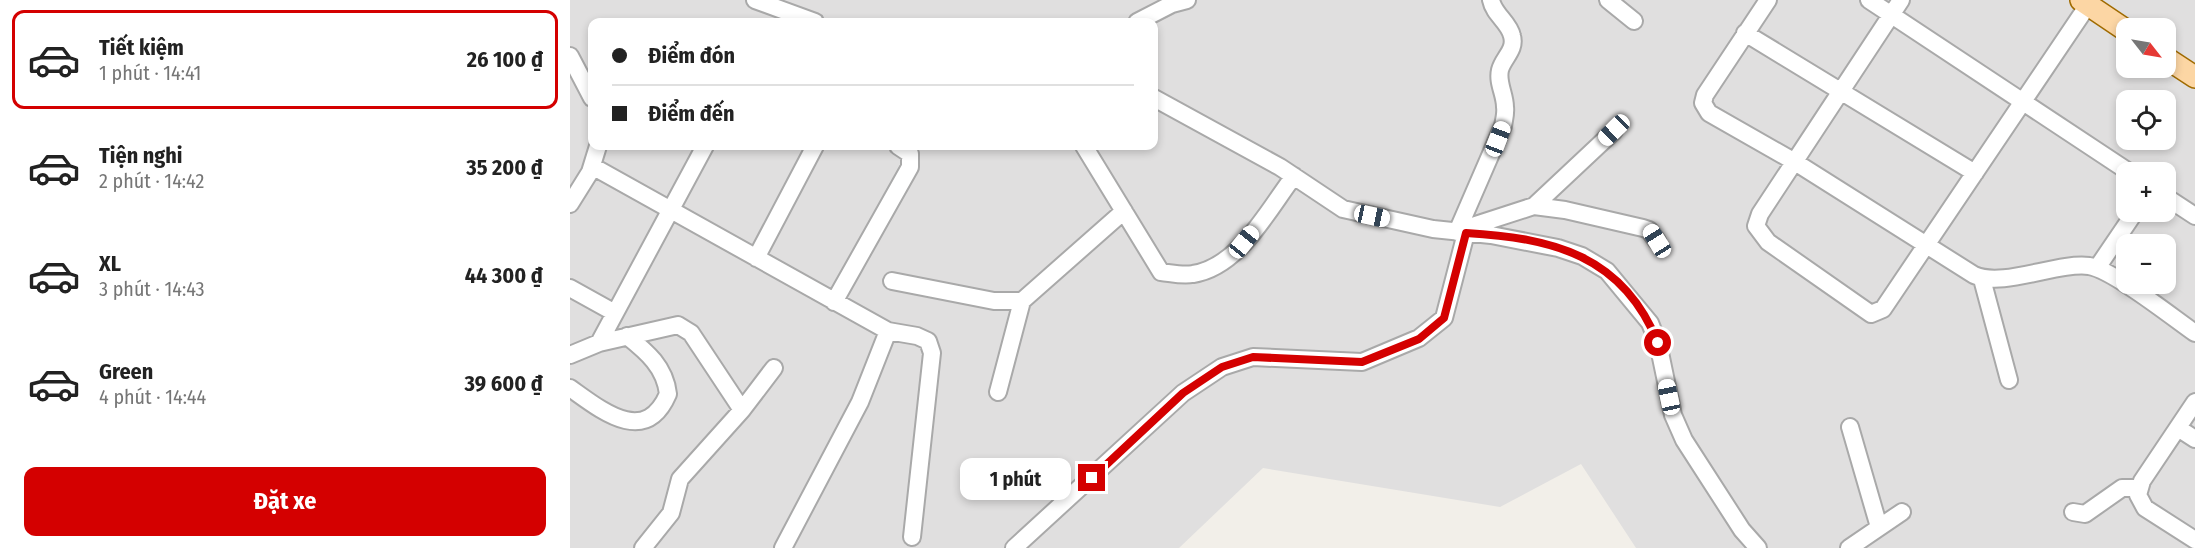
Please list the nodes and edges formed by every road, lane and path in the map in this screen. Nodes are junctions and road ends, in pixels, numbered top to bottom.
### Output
1 (755, 0) edge
2 (1491, 0) edge
3 (1608, 0) edge
4 (1768, 0) edge
5 (1869, 0) edge
6 (1901, 0) edge
7 (1176, 1) edge
8 (2084, 3) edge
9 (1891, 16) junction
10 (804, 18) edge
11 (1144, 18) edge
12 (1634, 21) dead end
13 (2116, 25) edge
14 (1745, 33) junction
15 (573, 59) edge
16 (2176, 65) edge
17 (2195, 77) edge
18 (1841, 89) junction
19 (588, 90) edge
20 (1158, 100) edge
21 (2022, 103) junction
22 (1614, 130) dead end
23 (597, 150) edge
24 (703, 150) edge
25 (813, 150) edge
26 (904, 150) edge
27 (1086, 150) edge
28 (1795, 162) junction
29 (2116, 164) edge
30 (592, 165) junction
31 (1975, 173) junction
32 (1294, 176) junction
33 (570, 204) edge
34 (2176, 204) edge
35 (1534, 206) junction
36 (671, 210) junction
37 (1124, 211) junction
38 (2195, 216) edge
39 (2128, 222) edge
40 (1461, 232) junction
41 (1657, 241) dead end
42 (1926, 245) junction
43 (756, 258) junction
44 (2097, 268) junction
45 (1982, 279) junction
46 (892, 281) dead end
47 (570, 288) edge
48 (1022, 301) junction
49 (834, 302) junction
50 (615, 313) junction
51 (888, 331) junction
52 (2195, 333) edge
53 (627, 336) junction
54 (599, 344) junction
55 (570, 355) edge
56 (774, 368) dead end
57 (2009, 380) dead end
58 (570, 388) edge
59 (998, 392) dead end
60 (2195, 402) edge
61 (742, 410) junction
62 (1850, 428) dead end
63 (2178, 428) junction
64 (2195, 439) edge
65 (2138, 488) junction
66 (1902, 512) dead end
67 (2073, 512) dead end
68 (1879, 527) junction
69 (912, 537) dead end
70 (2195, 540) edge
71 (643, 548) edge
72 (783, 548) edge
73 (1014, 548) edge
74 (1758, 548) edge
75 (1849, 548) edge

1 - 10 street
2 - 40 street
3 - 12 street
4 - 14 street
5 - 9 street
6 - 9 street
7 - 11 street
8 - 13 main road
8 - 21 street
9 - 18 street
9 - 21 street
14 - 18 street
14 - 28 street
15 - 19 street
16 - 17 main road
18 - 28 street
18 - 31 street
20 - 32 street
21 - 29 street
21 - 31 street
22 - 35 street
23 - 30 street
24 - 36 street
25 - 43 street
26 - 49 street
27 - 37 street
28 - 42 street
28 - 42 street
30 - 33 street
30 - 36 street
31 - 42 street
32 - 37 street
32 - 40 street
34 - 38 street
35 - 40 street
35 - 41 street
36 - 43 street
36 - 50 street
37 - 48 street
39 - 44 street
40 - 73 street
40 - 74 street
42 - 45 street
43 - 49 street
44 - 45 street
44 - 52 street
45 - 57 street
46 - 48 street
47 - 50 street
48 - 59 street
49 - 51 street
50 - 54 street
51 - 69 street
51 - 72 street
53 - 54 street
53 - 58 street
53 - 61 street
54 - 55 street
56 - 61 street
60 - 63 street
61 - 71 street
62 - 68 street
63 - 64 street
63 - 65 street
65 - 67 street
65 - 70 street
66 - 68 street
68 - 75 street

